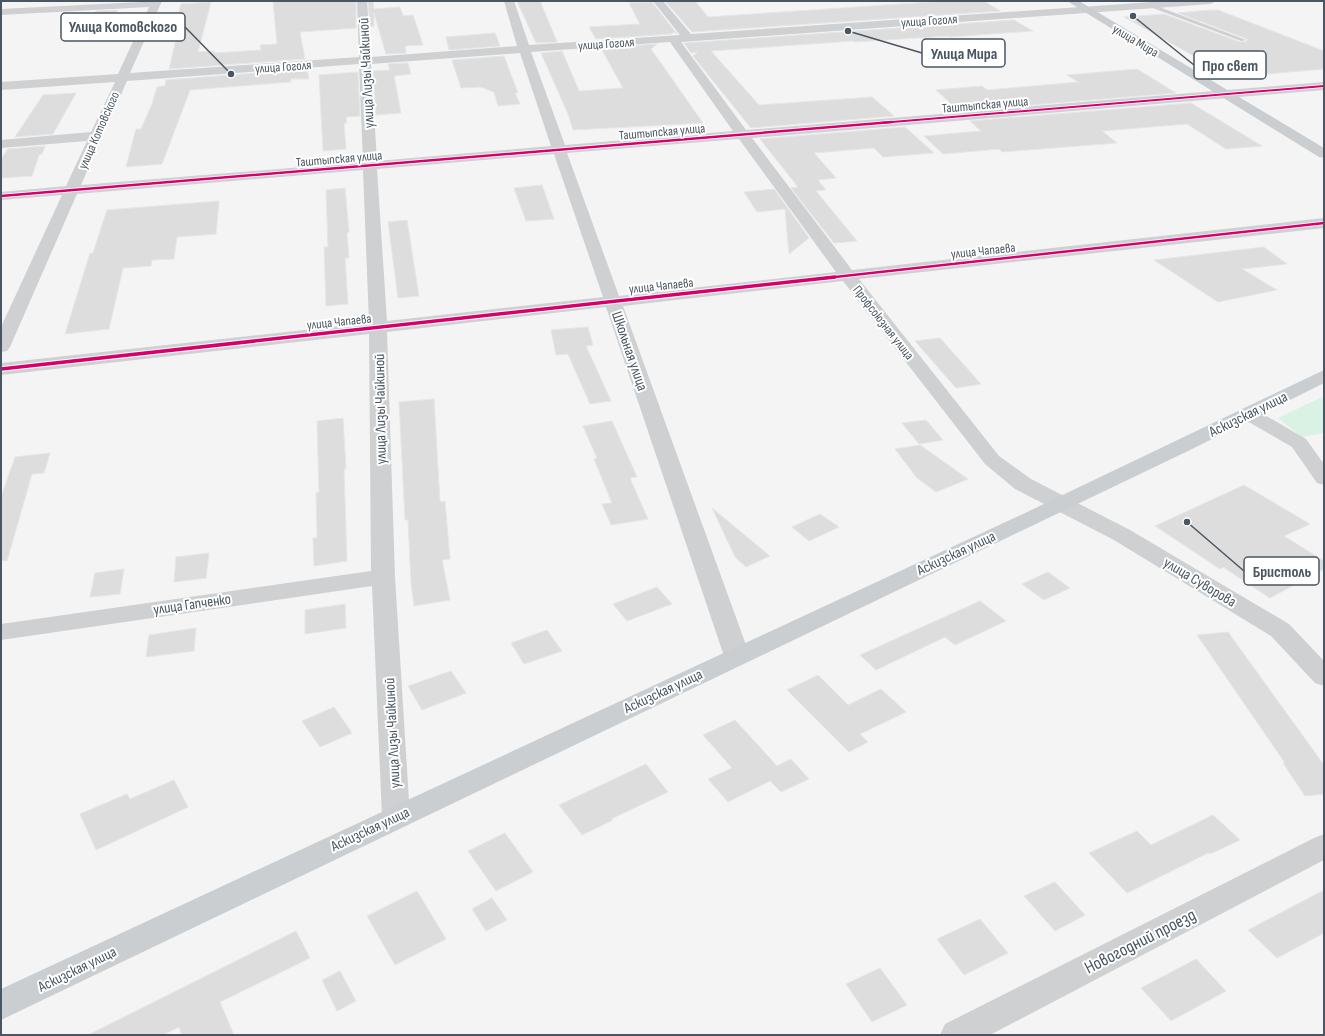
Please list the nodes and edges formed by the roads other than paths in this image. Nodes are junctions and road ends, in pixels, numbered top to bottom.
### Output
1 (5, 1) edge
2 (362, 1) edge
3 (509, 1) edge
4 (658, 1) edge
5 (1072, 1) edge
6 (1211, 1) edge
7 (156, 2) edge
8 (1152, 6) junction
9 (1, 7) edge
10 (1086, 10) junction
11 (1, 12) edge
12 (680, 38) junction
13 (1242, 40) dead end
14 (524, 49) junction
15 (365, 60) junction
16 (122, 78) junction
17 (1, 86) edge
18 (1324, 86) edge
19 (1227, 95) junction
20 (742, 134) junction
21 (96, 136) junction
22 (1, 144) edge
23 (559, 149) junction
24 (1324, 154) edge
25 (370, 165) junction
26 (71, 190) junction
27 (1, 196) edge
28 (1324, 223) edge
29 (847, 275) junction
30 (612, 300) junction
31 (378, 326) junction
32 (1, 347) edge
33 (1, 369) edge
34 (1324, 376) edge
35 (1249, 414) junction
36 (1314, 447) edge
37 (1324, 479) edge
38 (1062, 504) junction
39 (383, 576) junction
40 (1, 632) edge
41 (737, 656) junction
42 (1324, 677) edge
43 (396, 817) junction
44 (1324, 846) edge
45 (1, 1005) edge
46 (957, 1035) edge

1 - 9 street
2 - 15 street, улица Лизы Чайкиной
3 - 14 street, Школьная улица
4 - 12 street, Профсоюзная улица
5 - 10 main road, улица Мира
6 - 8 street, улица Гоголя
7 - 11 street
7 - 16 street, улица Котовского
8 - 10 street, улица Гоголя
8 - 13 lane
10 - 12 street, улица Гоголя
10 - 19 main road, улица Мира
12 - 14 street, улица Гоголя
12 - 20 street, Профсоюзная улица
14 - 15 street, улица Гоголя
14 - 23 street, Школьная улица
15 - 16 street, улица Гоголя
15 - 25 street, улица Лизы Чайкиной
16 - 17 street, улица Гоголя
16 - 21 street, улица Котовского
18 - 19 street, Таштыпская улица
19 - 20 street, Таштыпская улица
19 - 24 main road, улица Мира
20 - 23 street, Таштыпская улица
20 - 29 street, Профсоюзная улица
21 - 22 street
21 - 26 street, улица Котовского
23 - 25 street, Таштыпская улица
23 - 30 street, Школьная улица
25 - 26 street, Таштыпская улица
25 - 31 street, улица Лизы Чайкиной
26 - 27 street, Таштыпская улица
26 - 32 street, улица Котовского
28 - 29 street, улица Чапаева
29 - 30 street, улица Чапаева
29 - 38 street, Профсоюзная улица
30 - 31 street, улица Чапаева
30 - 41 street, Школьная улица
31 - 33 street, улица Чапаева
31 - 39 street, улица Лизы Чайкиной
34 - 35 main road, Аскизская улица
35 - 36 street
35 - 38 main road, Аскизская улица
36 - 37 street
38 - 41 main road, Аскизская улица
38 - 42 street, улица Суворова
39 - 40 street, улица Гапченко
39 - 43 street, улица Лизы Чайкиной
41 - 43 main road, Аскизская улица
43 - 45 main road, Аскизская улица
44 - 46 street, Новогодний проезд

